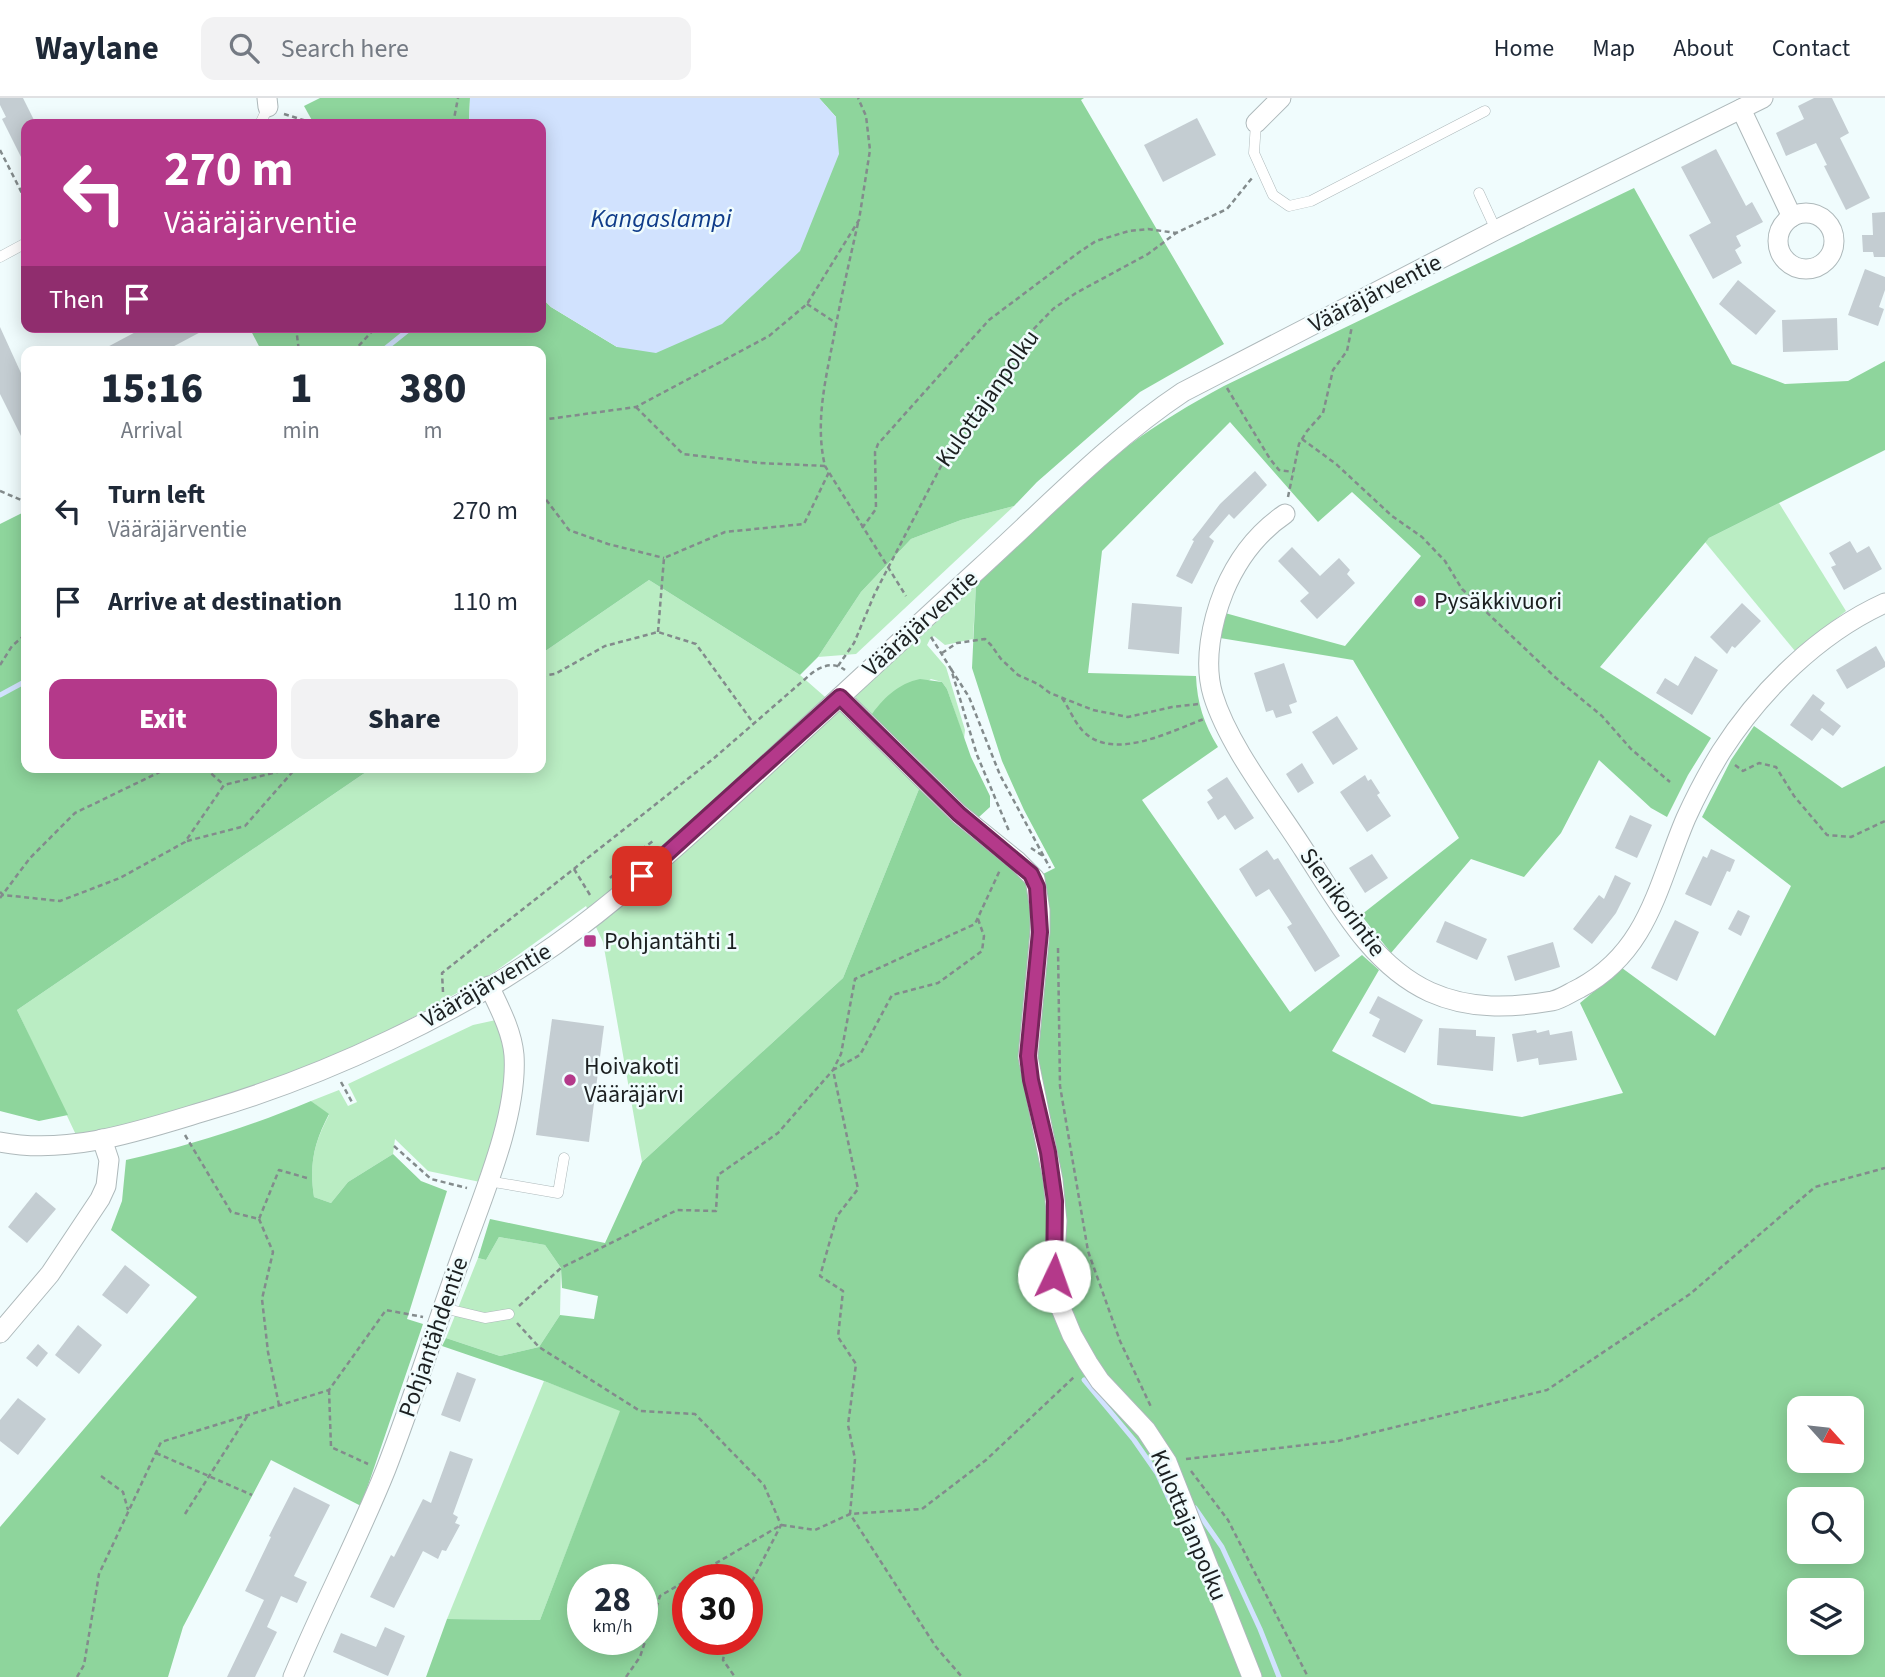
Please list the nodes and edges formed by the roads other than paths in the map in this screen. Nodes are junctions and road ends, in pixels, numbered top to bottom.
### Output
1 (1281, 98) edge
2 (1763, 98) edge
3 (1741, 109) junction
4 (1485, 111) dead end
5 (1256, 123) joint
6 (1479, 194) dead end
7 (1792, 217) dead end
8 (1496, 230) junction
9 (21, 246) edge
10 (0, 257) edge
11 (1285, 514) road end
12 (1885, 603) edge
13 (840, 697) junction
14 (489, 986) junction
15 (102, 1139) junction
16 (0, 1142) edge
17 (564, 1158) dead end
18 (486, 1187) junction
19 (440, 1314) junction
20 (509, 1314) road end
21 (0, 1333) edge
22 (293, 1677) edge
23 (1252, 1677) edge

1 - 5 street
2 - 3 street, Vääräjärventie
3 - 7 street
3 - 8 street, Vääräjärventie
4 - 5 lane
6 - 8 lane
8 - 13 street, Vääräjärventie
9 - 10 lane
11 - 12 street, Sienikorintie
13 - 14 street, Vääräjärventie
13 - 23 street, Kulottajanpolku
14 - 15 street, Vääräjärventie
14 - 18 street, Pohjantähdentie
15 - 16 street, Vääräjärventie
15 - 21 street
17 - 18 lane
18 - 19 street, Pohjantähdentie
19 - 20 lane
19 - 22 street, Pohjantähdentie

